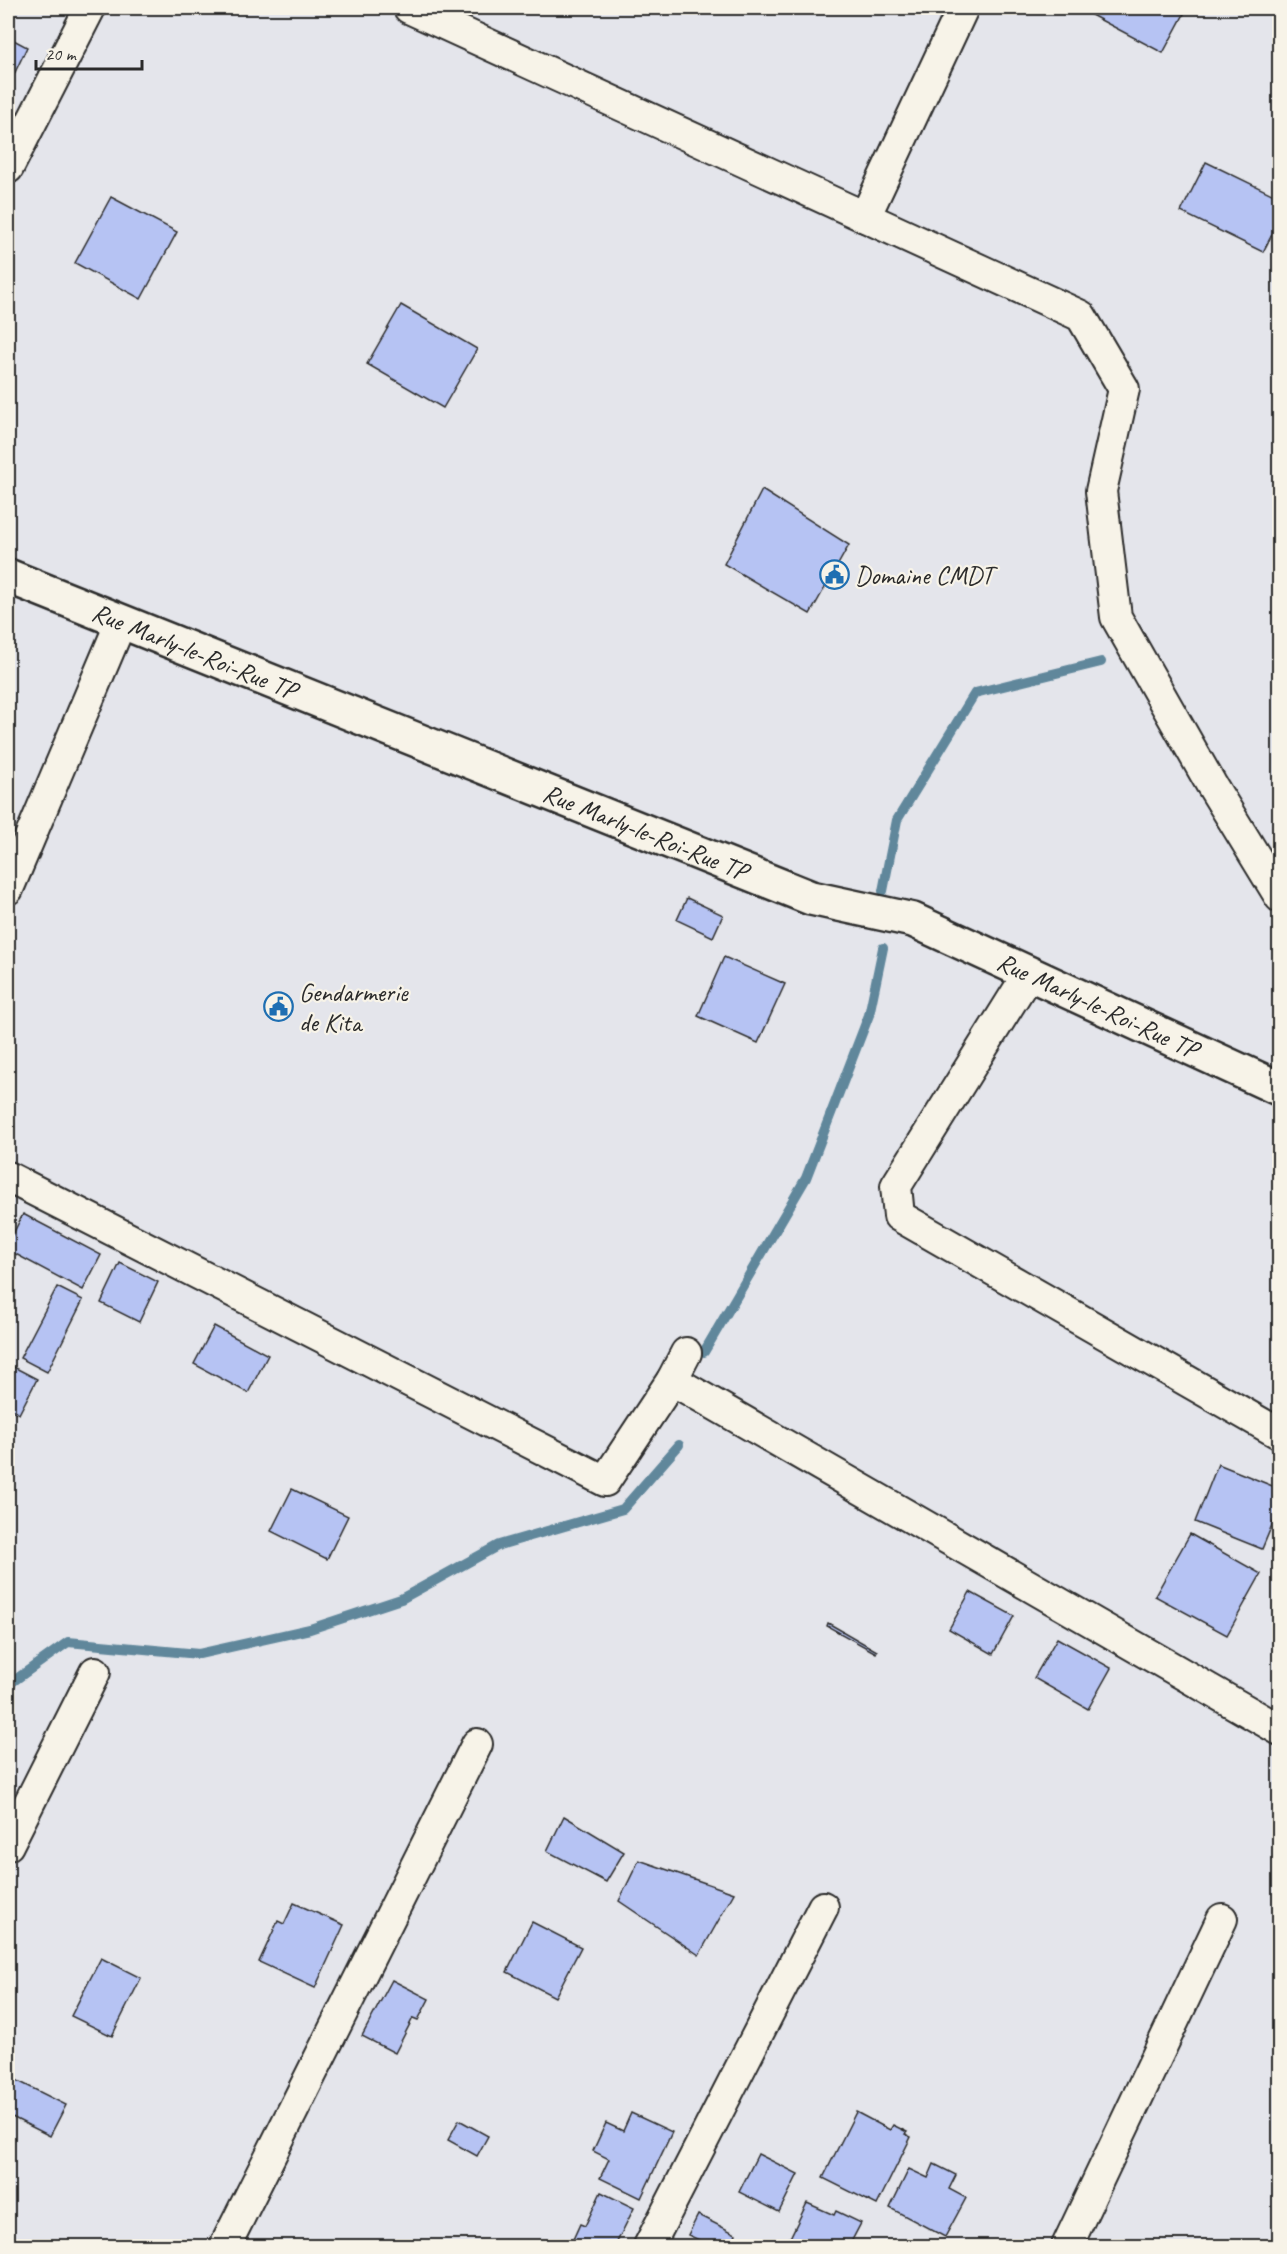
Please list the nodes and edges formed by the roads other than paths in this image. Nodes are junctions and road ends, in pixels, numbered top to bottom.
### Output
1 (90, 8) edge
2 (409, 8) edge
3 (963, 8) edge
4 (8, 168) edge
5 (865, 217) junction
6 (8, 576) edge
7 (121, 622) junction
8 (8, 889) edge
9 (1280, 897) edge
10 (1029, 973) junction
11 (1280, 1089) edge
12 (8, 1177) edge
13 (686, 1353) dead end
14 (672, 1380) junction
15 (1280, 1434) edge
16 (95, 1672) dead end
17 (1280, 1730) edge
18 (477, 1744) dead end
19 (8, 1845) edge
20 (823, 1907) dead end
21 (1222, 1919) dead end
22 (225, 2247) edge
23 (649, 2247) edge
24 (1067, 2247) edge

1 - 4 street
2 - 5 street
3 - 5 street
5 - 9 street
6 - 7 street, Rue Marly-le-Roi-Rue TP
7 - 8 street
7 - 10 street, Rue Marly-le-Roi-Rue TP
10 - 11 street, Rue Marly-le-Roi-Rue TP
10 - 15 street
12 - 14 street
13 - 14 street
14 - 17 street
16 - 19 street
18 - 22 street
20 - 23 street
21 - 24 street

